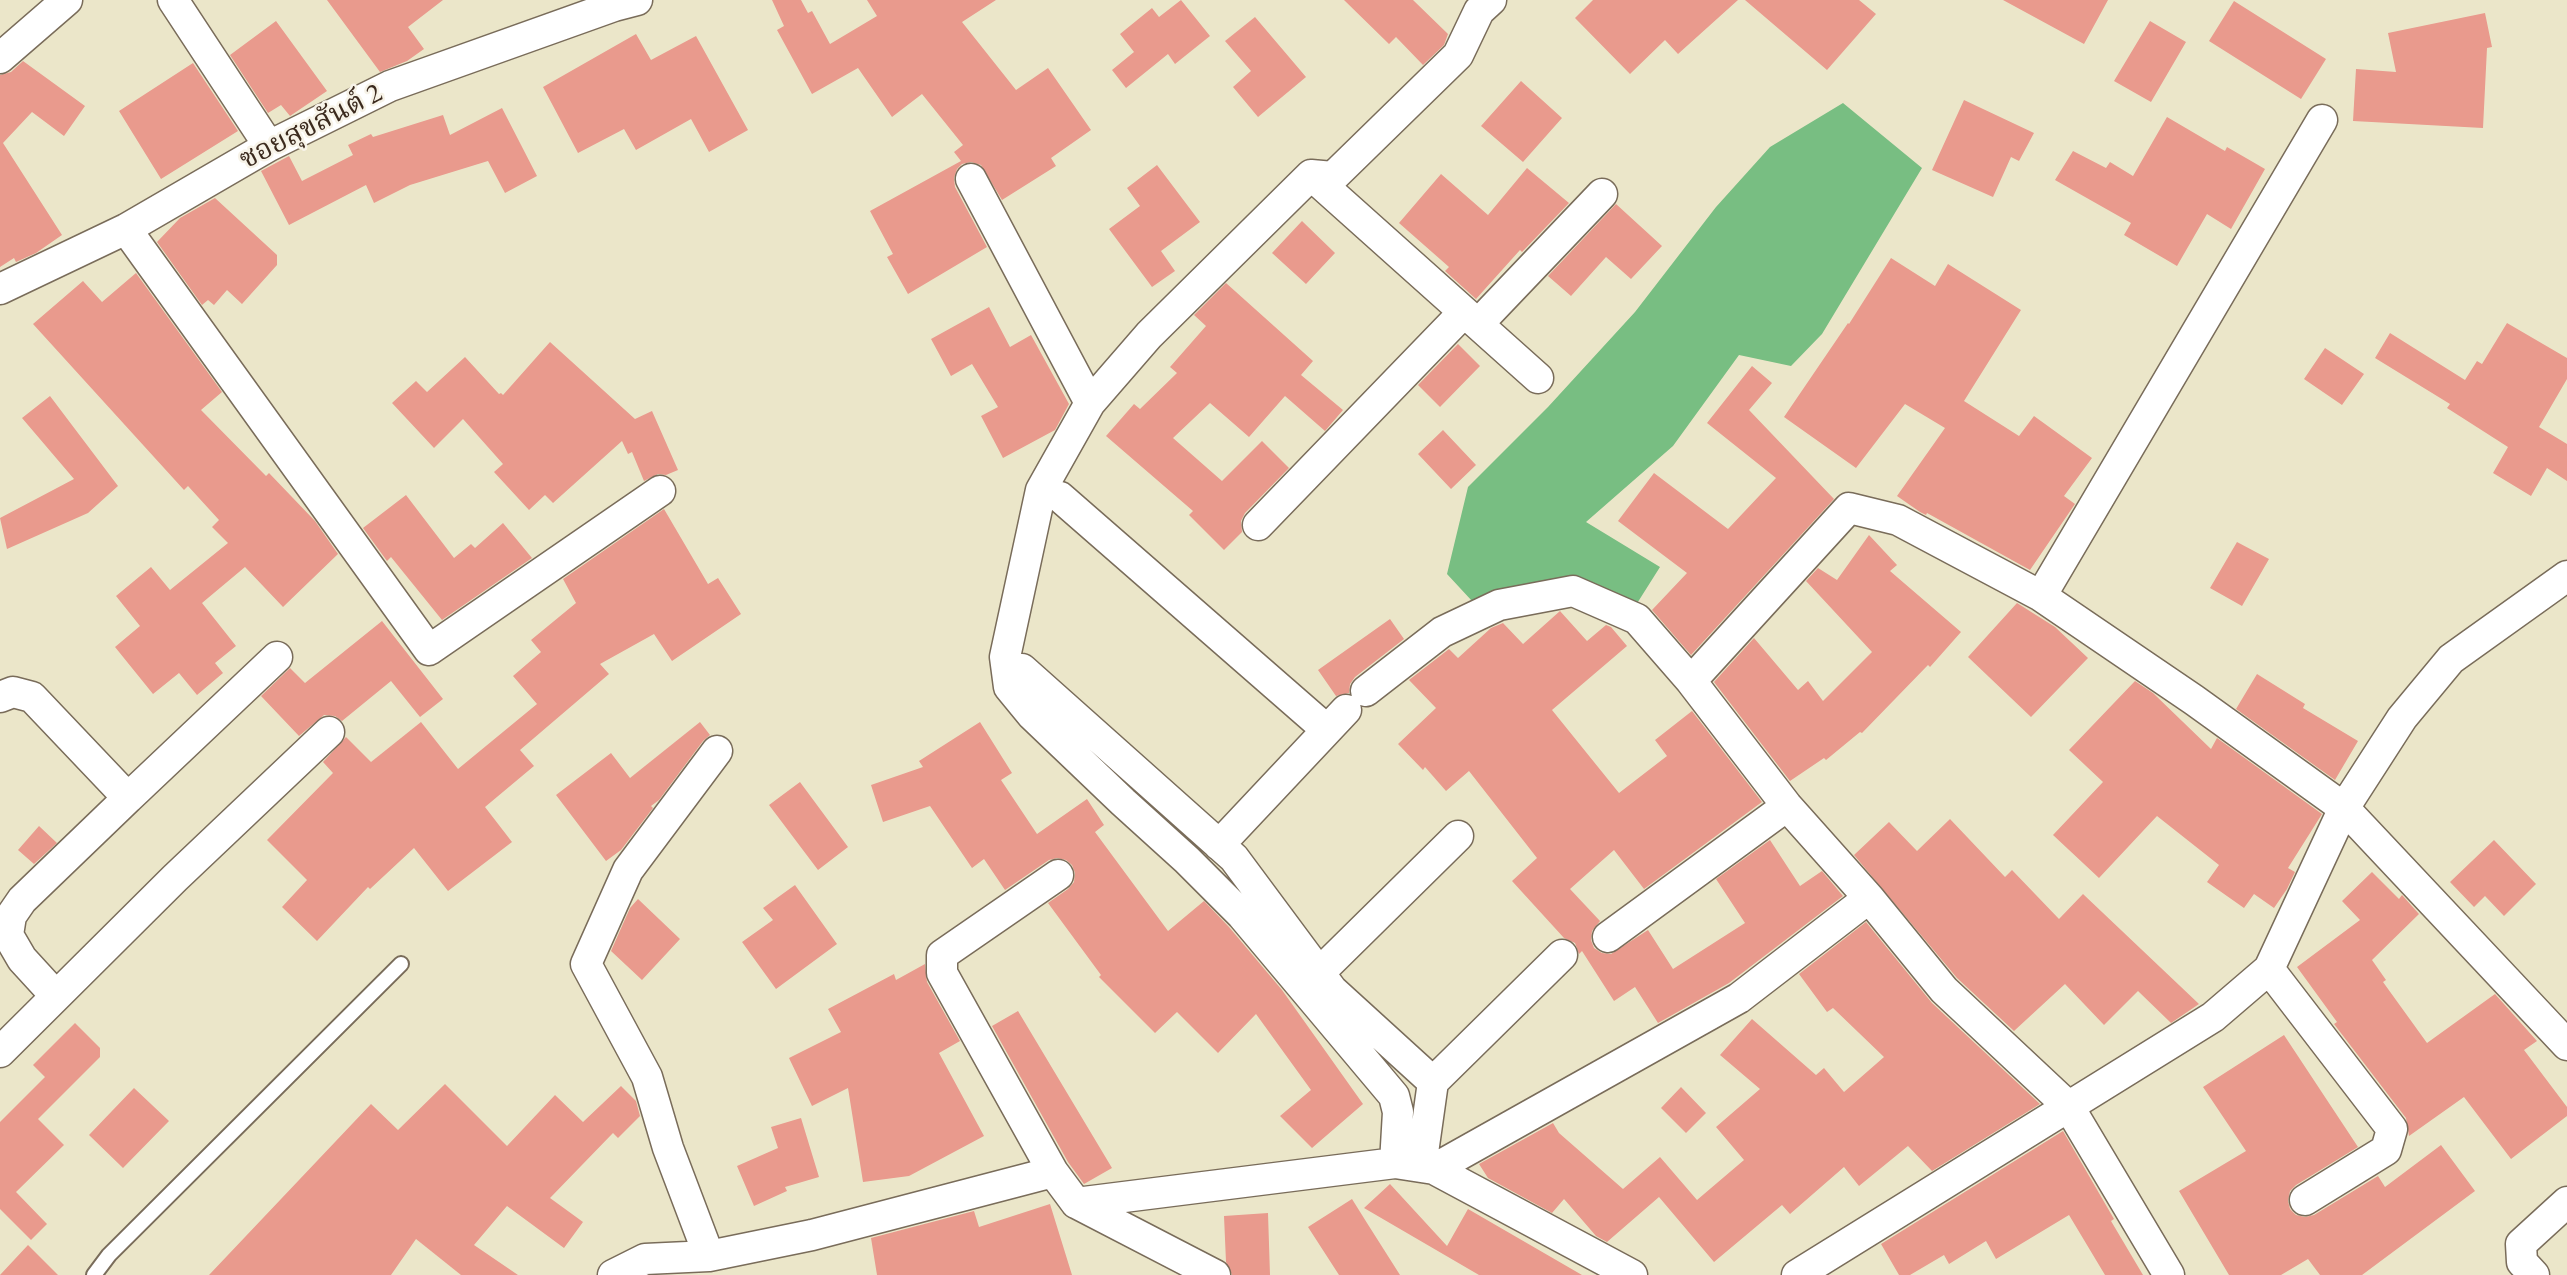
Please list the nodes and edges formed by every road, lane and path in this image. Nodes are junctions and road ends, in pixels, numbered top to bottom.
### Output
1 (67, 0) edge
2 (173, 0) edge
3 (1491, 0) edge
4 (621, 2) edge
5 (0, 58) edge
6 (2322, 120) dead end
7 (270, 146) junction
8 (1311, 175) junction
9 (971, 179) dead end
10 (1602, 194) dead end
11 (126, 229) junction
12 (0, 289) edge
13 (1471, 318) junction
14 (1538, 377) dead end
15 (1090, 403) junction
16 (660, 491) dead end
17 (1060, 497) dead end
18 (1258, 525) dead end
19 (2567, 576) edge
20 (2041, 596) junction
21 (277, 657) dead end
22 (1022, 669) dead end
23 (1691, 681) junction
24 (0, 697) edge
25 (1346, 710) junction
26 (329, 732) dead end
27 (717, 751) dead end
28 (128, 798) junction
29 (1787, 806) junction
30 (2344, 808) junction
31 (1458, 836) dead end
32 (1219, 845) junction
33 (1058, 875) dead end
34 (1870, 898) junction
35 (4, 937) edge
36 (1608, 937) dead end
37 (1562, 956) dead end
38 (401, 964) dead end
39 (2269, 969) junction
40 (1320, 973) junction
41 (55, 995) junction
42 (2567, 1045) edge
43 (0, 1052) edge
44 (1433, 1082) junction
45 (2069, 1107) junction
46 (1417, 1166) junction
47 (1053, 1172) junction
48 (2305, 1200) dead end
49 (2567, 1202) edge
50 (1076, 1203) junction
51 (709, 1256) junction
52 (94, 1275) edge
53 (613, 1275) edge
54 (1215, 1275) edge
55 (1632, 1275) edge
56 (1797, 1275) edge
57 (2169, 1275) edge
58 (2534, 1275) edge

1 - 5 street
2 - 7 street
3 - 8 street
4 - 7 street, ซอยสุขสันต์ 2
6 - 20 street
7 - 11 street, ซอยสุขสันต์ 2
8 - 13 street
8 - 15 street
9 - 15 street
10 - 13 street
11 - 12 street, ซอยสุขสันต์ 2
11 - 16 street
13 - 14 street
13 - 18 street
15 - 46 street
17 - 25 street
19 - 30 street
20 - 23 street
20 - 30 street
21 - 28 street
22 - 32 street
23 - 25 street
23 - 29 street
24 - 28 street
25 - 32 street
26 - 41 street
27 - 51 street
28 - 35 street
29 - 34 street
29 - 36 street
30 - 39 street
30 - 42 street
31 - 40 street
32 - 40 street
33 - 47 street
34 - 45 street
34 - 46 street
35 - 41 street
37 - 44 street
38 - 52 lane
39 - 45 street
39 - 48 street
40 - 44 street
41 - 43 street
44 - 46 street
45 - 56 street
45 - 57 street
46 - 50 street
46 - 55 street
47 - 50 street
47 - 51 street
49 - 58 street
50 - 54 street
51 - 53 street

